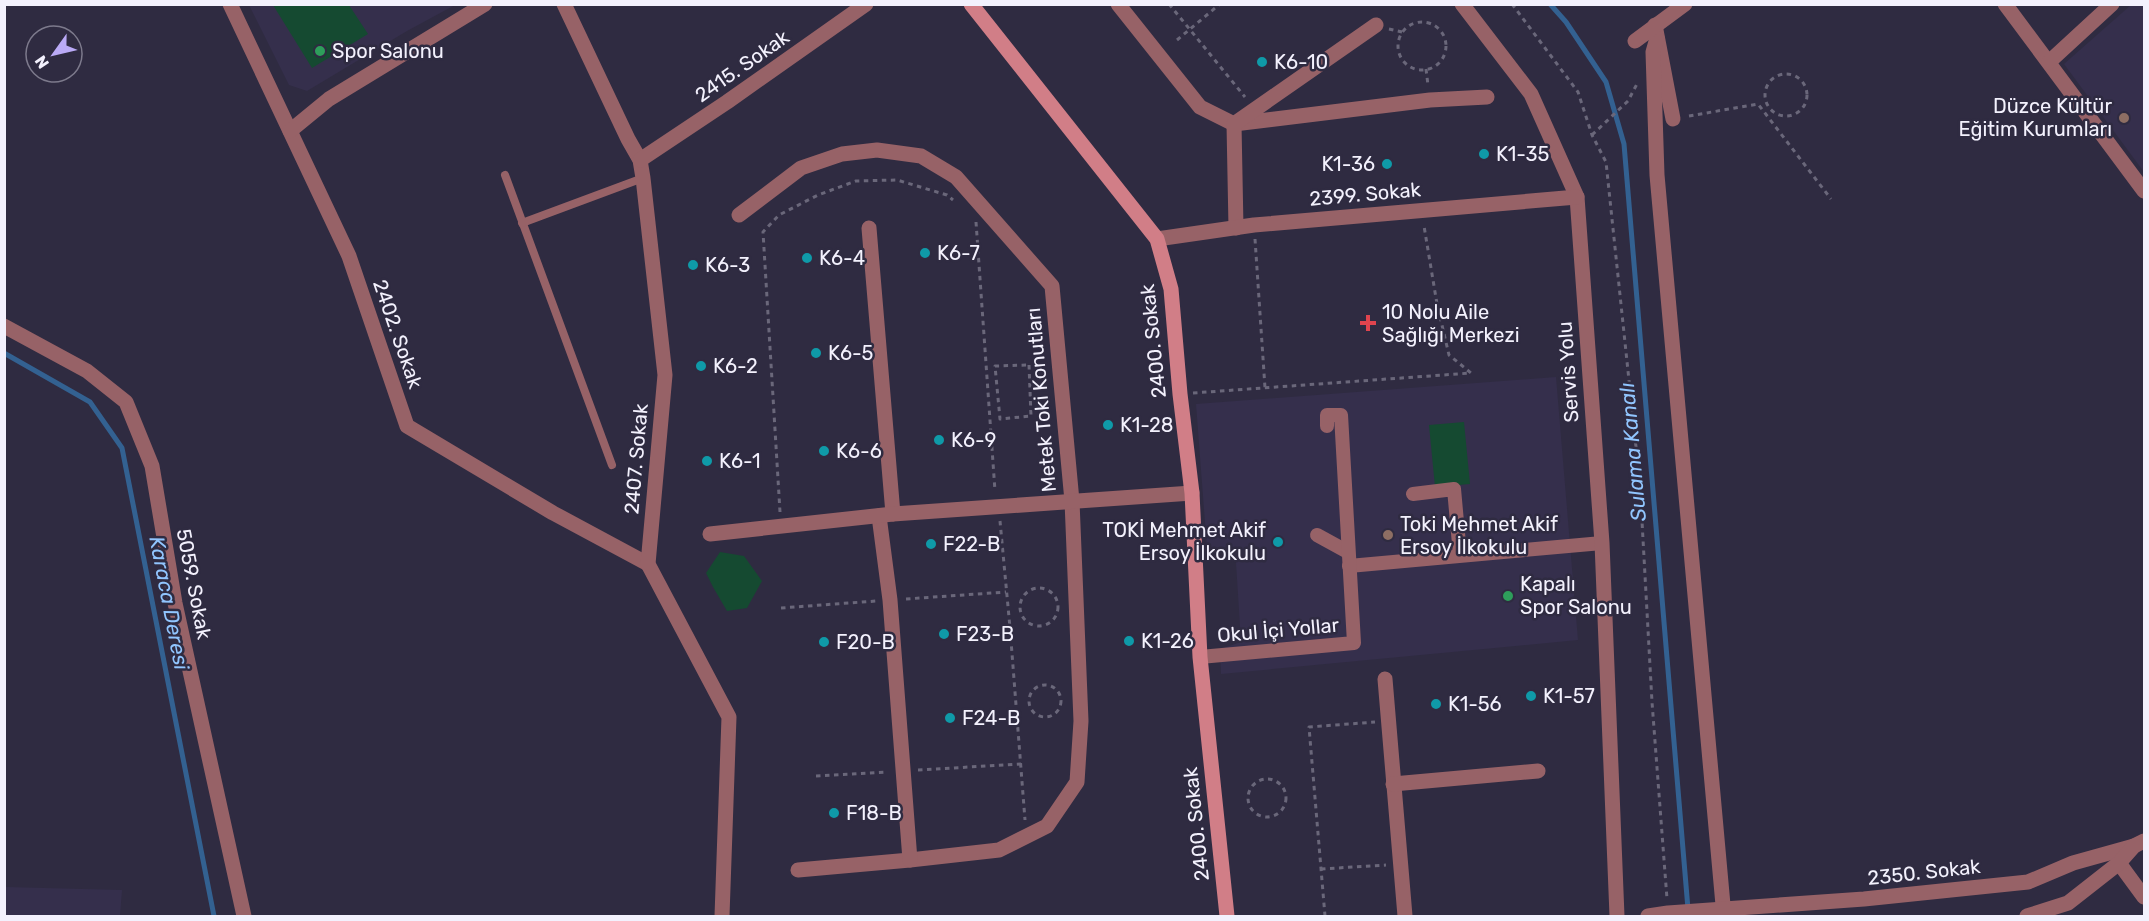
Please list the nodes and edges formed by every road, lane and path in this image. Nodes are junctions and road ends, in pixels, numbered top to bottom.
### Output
1 (230, 4) edge
2 (485, 4) edge
3 (564, 4) edge
4 (867, 4) edge
5 (971, 4) edge
6 (1118, 4) edge
7 (1169, 4) edge
8 (1220, 4) edge
9 (1462, 4) edge
10 (1512, 4) edge
11 (1685, 4) edge
12 (2005, 4) edge
13 (2112, 4) edge
14 (1376, 25) dead end
15 (1408, 26) joint
16 (1189, 30) junction
17 (1656, 31) junction
18 (1177, 40) dead end
19 (1635, 41) dead end
20 (2049, 62) junction
21 (1778, 75) joint
22 (1487, 97) dead end
23 (1628, 101) dead end
24 (1250, 103) dead end
25 (1673, 119) joint
26 (1234, 124) junction
27 (290, 131) junction
28 (1592, 135) junction
29 (640, 160) junction
30 (505, 175) dead end
31 (643, 178) junction
32 (2145, 191) edge
33 (1576, 197) junction
34 (1831, 199) dead end
35 (954, 201) dead end
36 (1421, 210) junction
37 (739, 215) dead end
38 (976, 217) dead end
39 (522, 223) junction
40 (1254, 225) junction
41 (869, 228) dead end
42 (1236, 228) junction
43 (1157, 239) junction
44 (4, 326) edge
45 (1265, 388) junction
46 (1180, 394) junction
47 (997, 402) joint
48 (1327, 426) dead end
49 (612, 465) dead end
50 (1192, 493) junction
51 (1413, 494) dead end
52 (1072, 501) junction
53 (998, 506) junction
54 (886, 515) junction
55 (780, 517) dead end
56 (710, 534) dead end
57 (1317, 535) dead end
58 (1602, 543) junction
59 (1460, 555) junction
60 (1349, 559) junction
61 (648, 564) junction
62 (1049, 591) joint
63 (1200, 657) junction
64 (1384, 680) dead end
65 (1050, 686) joint
66 (1388, 721) junction
67 (1538, 771) dead end
68 (1276, 780) joint
69 (1394, 784) junction
70 (1026, 836) junction
71 (2139, 843) edge
72 (910, 860) junction
73 (2119, 863) junction
74 (1400, 864) junction
75 (1321, 869) junction
76 (798, 870) dead end
77 (2145, 897) edge
78 (1720, 912) edge
79 (1662, 915) edge
80 (244, 916) edge
81 (722, 916) edge
82 (1227, 916) edge
83 (1325, 916) edge
84 (1405, 916) edge
85 (1617, 916) edge
86 (2027, 916) edge

1 - 27 street, 2402. Sokak
2 - 27 street
3 - 29 street, 2407. Sokak
4 - 29 street, 2415. Sokak
5 - 43 main road, 2400. Sokak
6 - 26 street
7 - 16 path
8 - 16 path
9 - 33 street, Servis Yolu
10 - 28 path
11 - 17 street
12 - 20 street
13 - 20 street
14 - 26 street
15 - 15 path
16 - 18 path
16 - 24 path
17 - 19 street
17 - 25 street
17 - 78 street
20 - 32 street
21 - 21 path
22 - 26 street
23 - 28 path
25 - 34 path
26 - 42 street
27 - 61 street, 2402. Sokak
28 - 79 path
29 - 31 street, 2407. Sokak
30 - 39 lane
31 - 39 lane
31 - 61 street, 2407. Sokak
33 - 36 street, 2399. Sokak
33 - 58 street, Servis Yolu
35 - 55 path
36 - 40 street, 2399. Sokak
36 - 45 path
37 - 52 street, Metek Toki Konutları
38 - 53 path
39 - 49 lane
40 - 42 street, 2399. Sokak
40 - 45 path
41 - 54 street
42 - 43 street, 2399. Sokak
43 - 46 main road, 2400. Sokak
44 - 80 street, 5059. Sokak
45 - 46 path
46 - 50 main road, 2400. Sokak
47 - 47 path
48 - 60 street, Okul İçi Yollar
50 - 52 street, Metek Toki Konutları
50 - 63 main road, 2400. Sokak
51 - 59 street
52 - 53 street, Metek Toki Konutları
52 - 70 street, Metek Toki Konutları
53 - 54 street, Metek Toki Konutları
53 - 70 path
54 - 56 street, Metek Toki Konutları
54 - 72 street
57 - 60 street
58 - 59 street
58 - 85 street, Servis Yolu
59 - 60 street
60 - 63 street, Okul İçi Yollar
61 - 81 street
62 - 62 path
63 - 82 main road, 2400. Sokak
64 - 66 street
65 - 65 path
66 - 69 street
66 - 75 path
67 - 69 street
68 - 68 path
69 - 74 street
70 - 72 street, Metek Toki Konutları
71 - 73 street
71 - 78 street, 2350. Sokak
72 - 76 street, Metek Toki Konutları
73 - 77 street
73 - 86 street
74 - 75 path
74 - 84 street
75 - 83 path
78 - 79 street, 2350. Sokak

